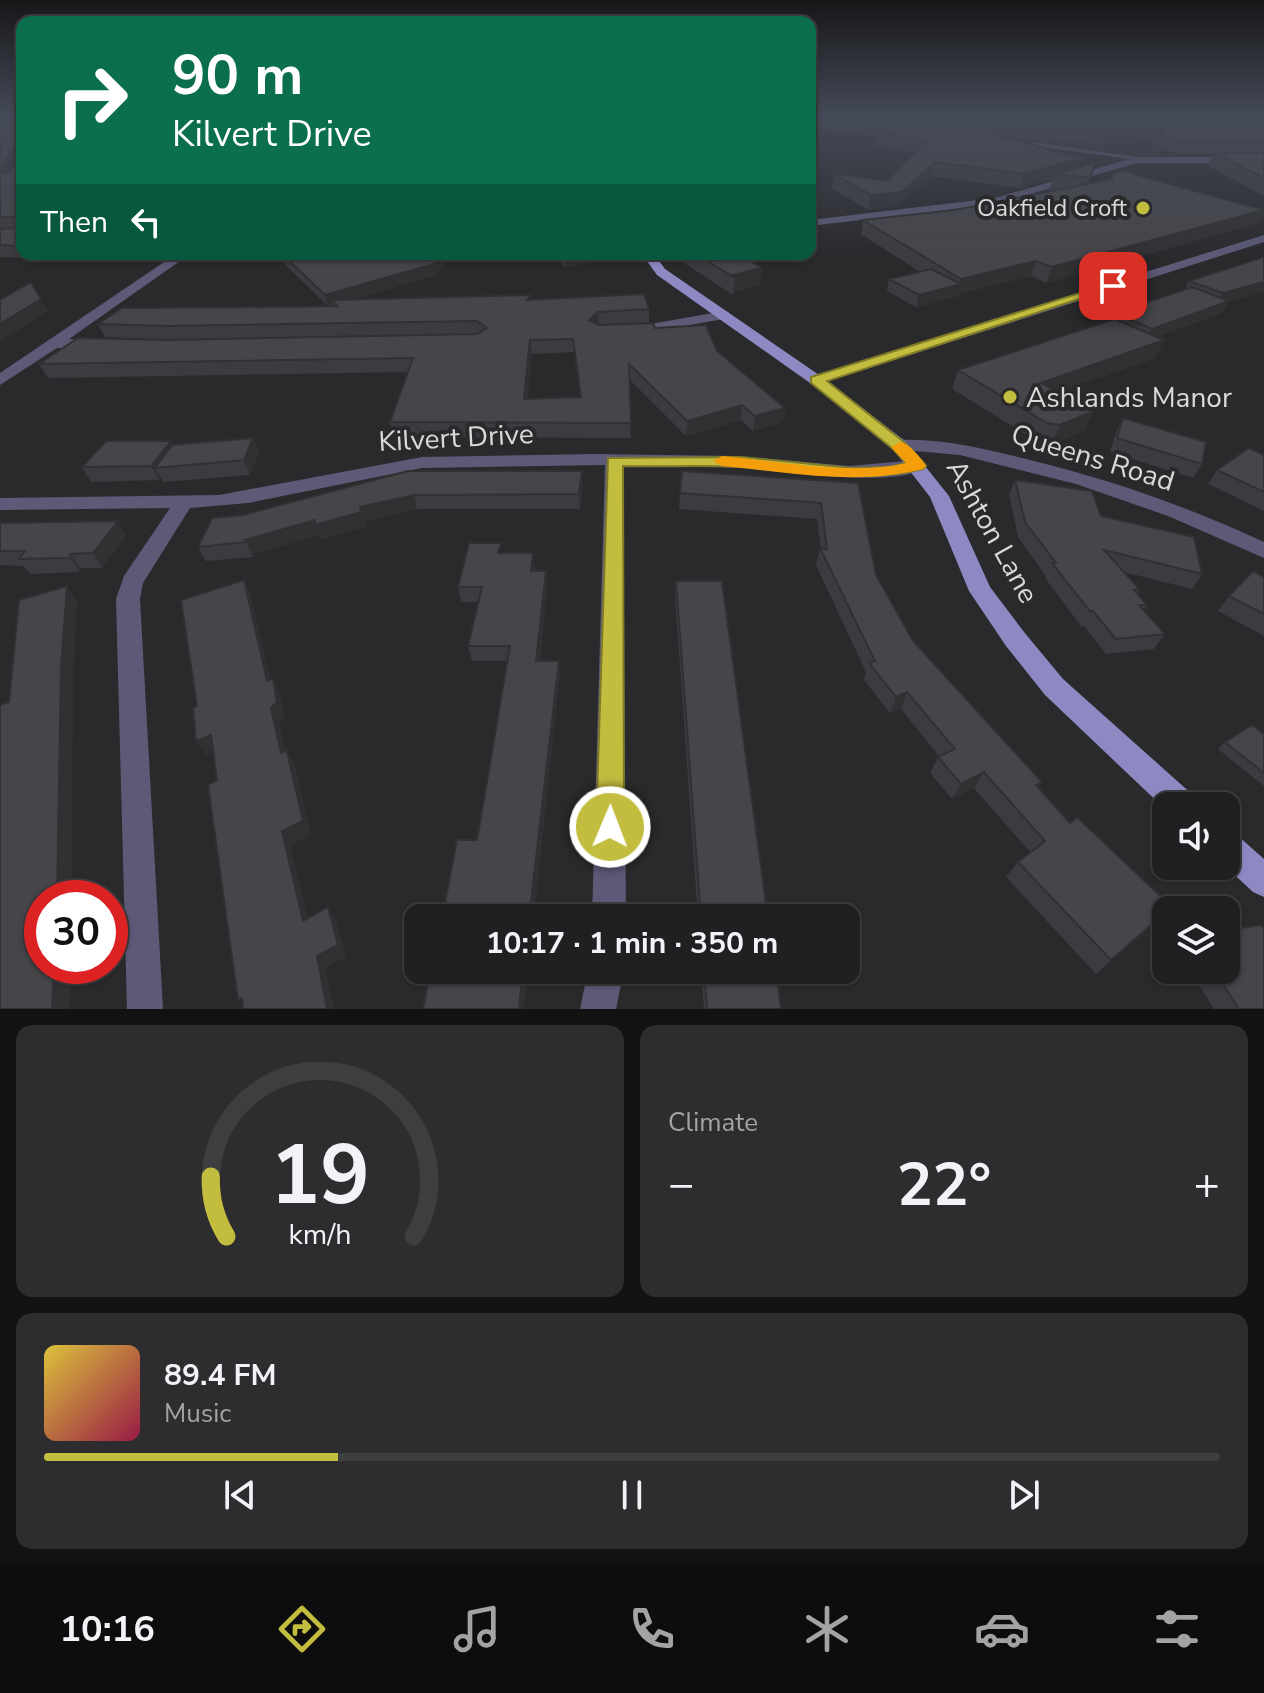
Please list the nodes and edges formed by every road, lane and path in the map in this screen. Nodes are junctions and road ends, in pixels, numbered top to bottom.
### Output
1 (1124, 163) edge
2 (816, 222) edge
3 (1264, 238) edge
4 (175, 260) edge
5 (651, 260) edge
6 (724, 315) junction
7 (614, 332) edge
8 (53, 343) junction
9 (114, 345) edge
10 (0, 380) edge
11 (816, 380) junction
12 (899, 445) junction
13 (614, 461) junction
14 (917, 466) junction
15 (183, 503) junction
16 (0, 504) edge
17 (1264, 551) edge
18 (1168, 792) edge
19 (1240, 859) edge
20 (1264, 881) edge
21 (609, 904) edge
22 (603, 984) edge
23 (145, 1009) edge
24 (598, 1009) edge

1 - 2 street
3 - 11 street
4 - 8 street
5 - 6 main road, Ashton Lane
6 - 7 street
6 - 11 main road, Ashton Lane
8 - 9 street
8 - 10 street
11 - 12 main road, Ashton Lane
12 - 14 main road, Ashton Lane
12 - 17 street, Queens Road
13 - 14 street, Kilvert Drive
13 - 15 street, Kilvert Drive
13 - 21 street
14 - 18 main road, Ashton Lane
15 - 16 street, Kilvert Drive
15 - 23 street
19 - 20 main road
22 - 24 street

